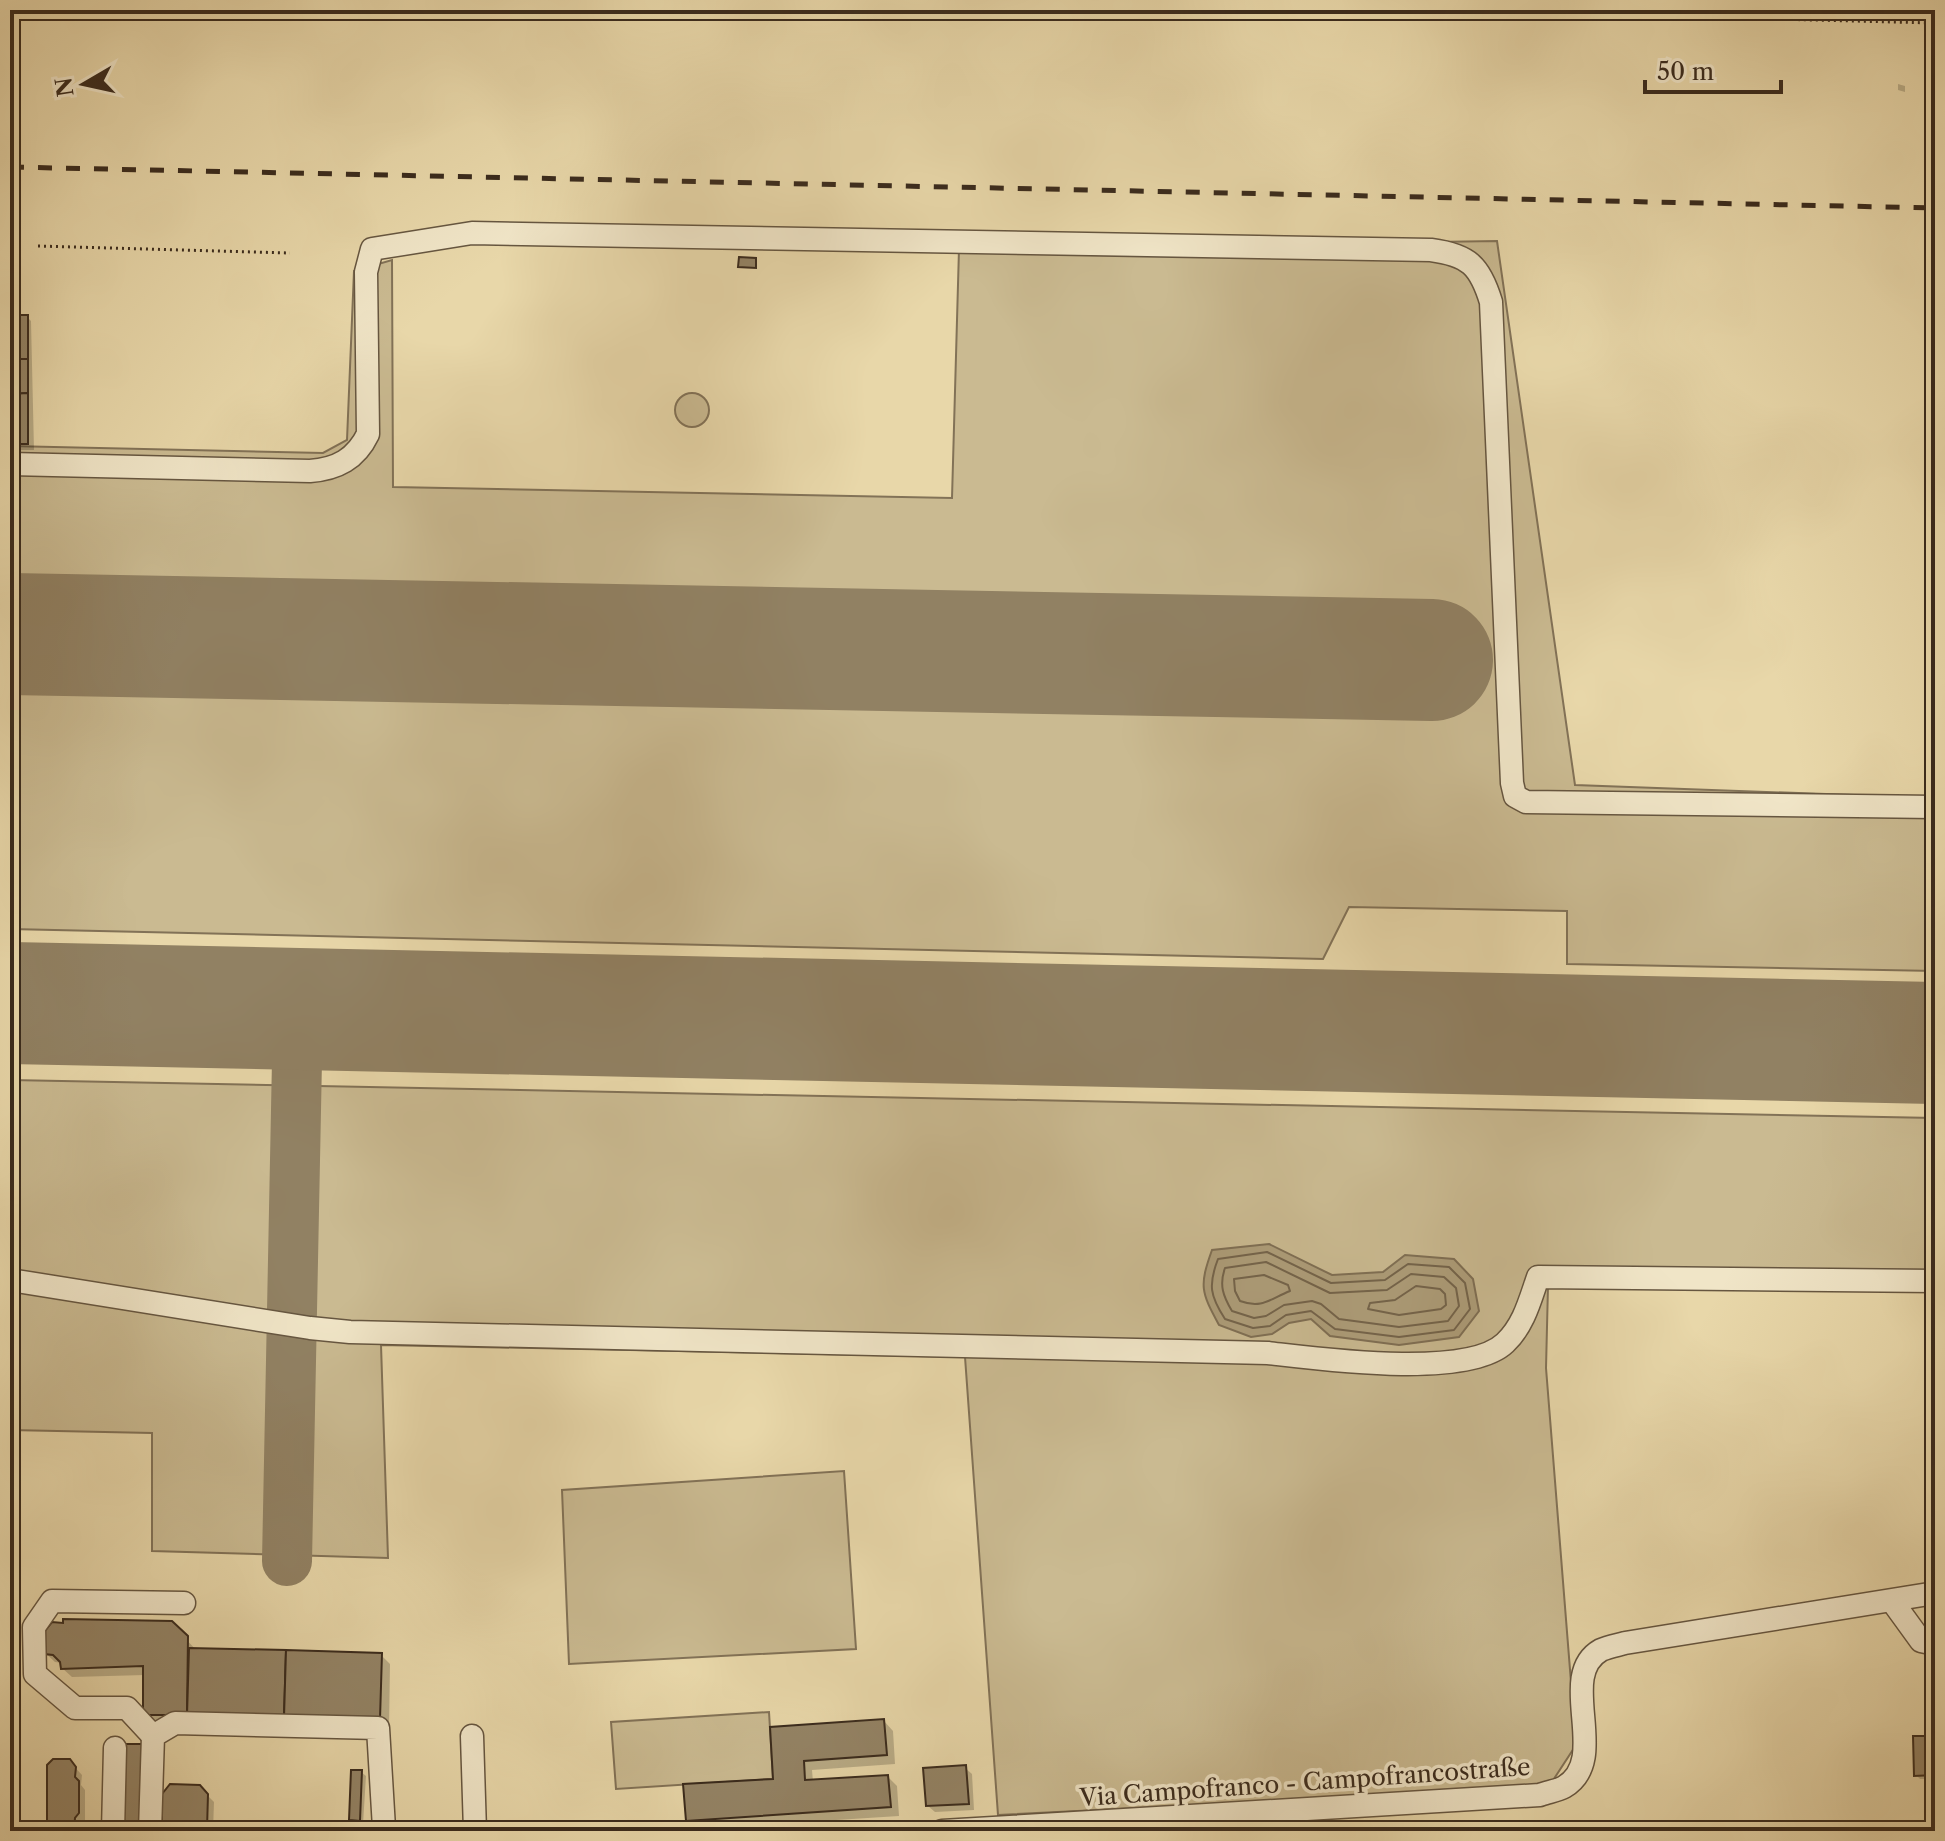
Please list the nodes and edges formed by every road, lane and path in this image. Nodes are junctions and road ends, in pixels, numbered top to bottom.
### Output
1 (1408, 10) edge
2 (1935, 23) edge
3 (38, 246) dead end
4 (290, 253) dead end
5 (10, 464) edge
6 (1935, 807) edge
7 (10, 1280) edge
8 (1935, 1281) edge
9 (1935, 1593) edge
10 (1892, 1601) junction
11 (184, 1603) dead end
12 (1935, 1644) edge
13 (153, 1736) junction
14 (472, 1736) dead end
15 (115, 1748) dead end
16 (384, 1828) dead end
17 (113, 1831) edge
18 (150, 1831) edge
19 (475, 1831) edge
20 (942, 1831) edge

1 - 2 path
3 - 4 path
5 - 6 street
7 - 8 street
9 - 10 street, Via Campofranco - Campofrancostraße
10 - 12 street
10 - 20 street, Via Campofranco - Campofrancostraße
11 - 13 street
13 - 16 street
13 - 18 street
14 - 19 street
15 - 17 street

